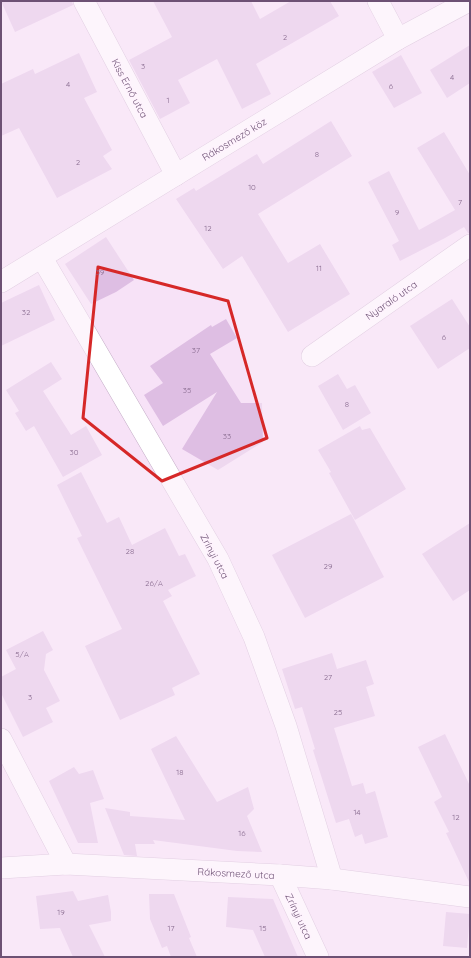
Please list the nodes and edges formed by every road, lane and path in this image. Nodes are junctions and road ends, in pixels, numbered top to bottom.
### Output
1 (84, 1) edge
2 (378, 1) edge
3 (469, 1) edge
4 (398, 39) junction
5 (176, 175) junction
6 (470, 245) edge
7 (42, 258) junction
8 (1, 282) edge
9 (312, 356) dead end
10 (1, 739) edge
11 (66, 864) junction
12 (1, 868) edge
13 (280, 875) junction
14 (332, 879) junction
15 (470, 897) edge
16 (318, 957) edge

1 - 5 street, Kiss Ernő utca
2 - 4 street
3 - 4 street, Rákosmező köz
4 - 5 street, Rákosmező köz
5 - 7 street, Rákosmező köz
6 - 9 street, Nyaraló utca
7 - 8 street, Rákosmező köz
7 - 14 street, Zrínyi utca
10 - 11 street
11 - 12 street, Rákosmező utca
11 - 13 street, Rákosmező utca
13 - 14 street, Rákosmező utca
13 - 16 street, Zrínyi utca
14 - 15 street, Rákosmező utca

